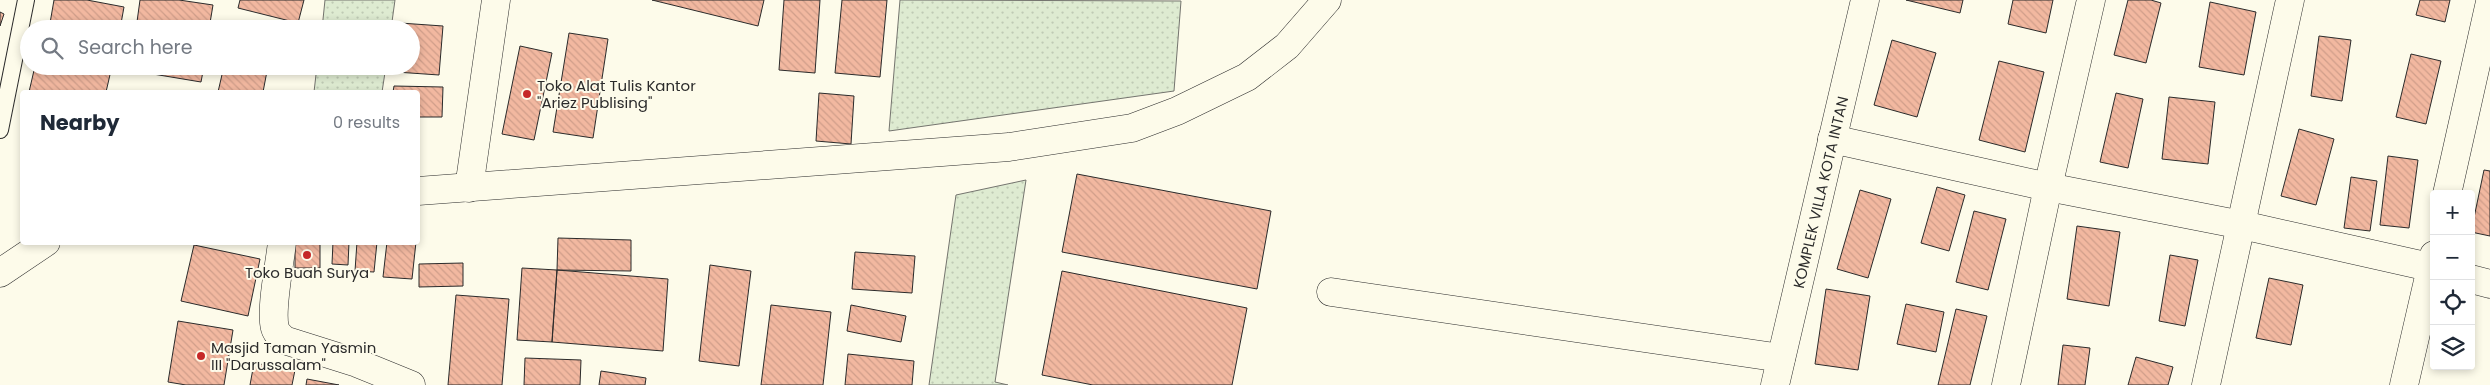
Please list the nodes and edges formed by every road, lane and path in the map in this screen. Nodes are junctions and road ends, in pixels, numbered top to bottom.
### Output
1 (26, 0) edge
2 (496, 0) edge
3 (1326, 0) edge
4 (1865, 0) edge
5 (2091, 0) edge
6 (2290, 0) edge
7 (2490, 2) edge
8 (22, 20) edge
9 (20, 30) edge
10 (0, 130) edge
11 (1832, 139) junction
12 (469, 188) junction
13 (2048, 188) junction
14 (2448, 190) edge
15 (420, 191) edge
16 (2242, 225) junction
17 (42, 245) edge
18 (282, 245) edge
19 (2430, 263) edge
20 (0, 273) edge
21 (2430, 277) edge
22 (2475, 280) edge
23 (2490, 284) edge
24 (1330, 292) dead end
25 (1781, 358) junction
26 (411, 385) edge
27 (1775, 385) edge
28 (2006, 385) edge
29 (2206, 385) edge
30 (2404, 385) edge

1 - 8 lane
2 - 12 street
3 - 12 street
4 - 11 street, KOMPLEK VILLA KOTA INTAN
5 - 13 street
6 - 16 street
7 - 14 street
9 - 10 lane
11 - 13 street
11 - 25 street, KOMPLEK VILLA KOTA INTAN
12 - 15 street
13 - 16 street
13 - 28 street
16 - 19 street
16 - 29 street
17 - 20 street
18 - 26 street
21 - 30 street
22 - 23 street
24 - 25 street
25 - 27 street, KOMPLEK VILLA KOTA INTAN

